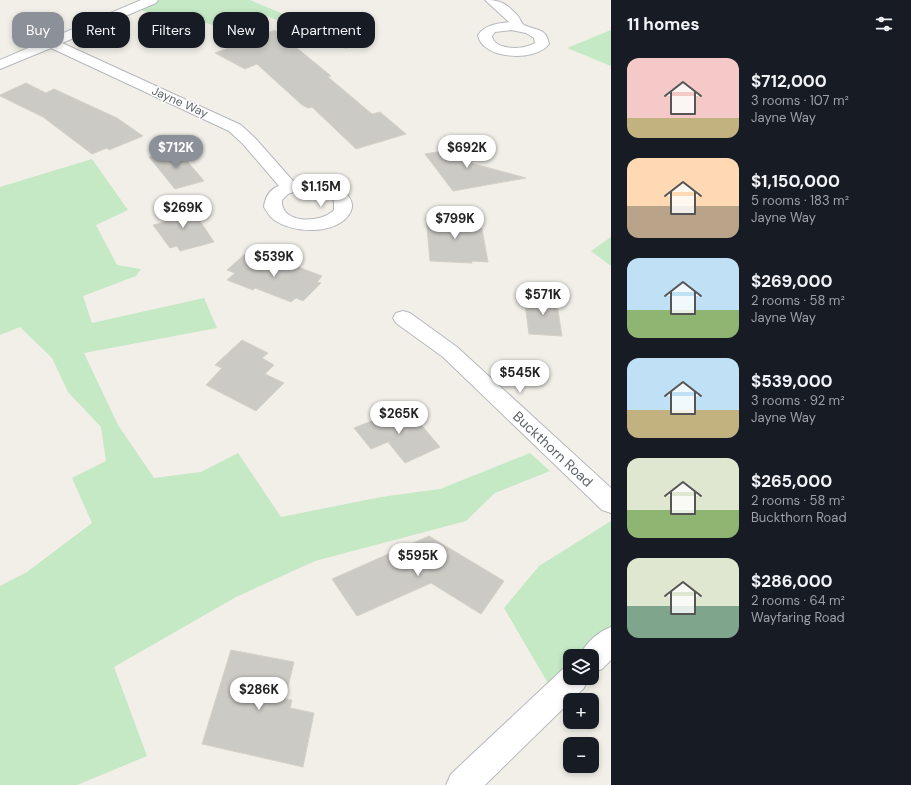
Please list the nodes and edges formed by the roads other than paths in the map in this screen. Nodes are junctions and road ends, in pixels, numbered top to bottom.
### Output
1 (152, 0) edge
2 (491, 0) edge
3 (518, 27) dead end
4 (64, 37) edge
5 (39, 48) edge
6 (62, 48) edge
7 (0, 65) edge
8 (289, 186) dead end
9 (403, 318) dead end
10 (611, 504) edge
11 (611, 640) edge
12 (599, 653) edge
13 (567, 685) edge
14 (462, 785) edge

1 - 4 street
2 - 3 street
5 - 7 street
6 - 8 street, Jayne Way
9 - 10 street, Buckthorn Road
11 - 12 street
13 - 14 street

